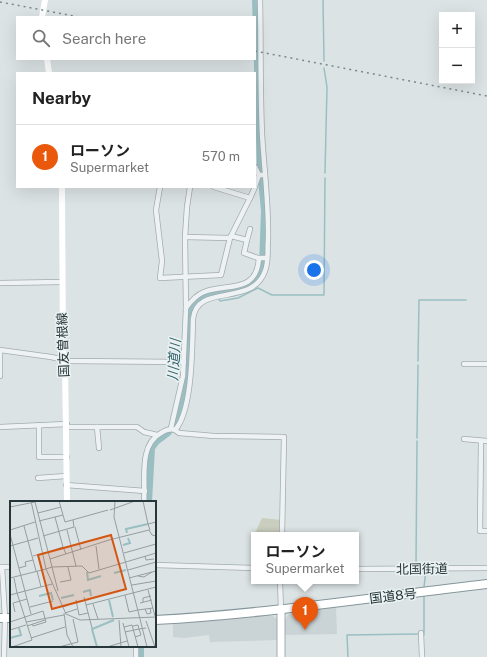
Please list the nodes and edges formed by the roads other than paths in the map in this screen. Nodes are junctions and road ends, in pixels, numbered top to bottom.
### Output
1 (45, 0) edge
2 (260, 0) edge
3 (42, 16) edge
4 (47, 60) edge
5 (49, 72) edge
6 (256, 169) edge
7 (265, 174) junction
8 (259, 175) junction
9 (256, 183) edge
10 (62, 188) edge
11 (160, 188) edge
12 (190, 188) edge
13 (217, 188) edge
14 (254, 188) edge
15 (250, 198) junction
16 (250, 229) dead end
17 (185, 237) junction
18 (230, 237) junction
19 (247, 240) junction
20 (263, 258) junction
21 (185, 278) junction
22 (0, 282) edge
23 (62, 282) junction
24 (186, 308) junction
25 (0, 350) edge
26 (64, 361) junction
27 (184, 362) junction
28 (464, 364) dead end
29 (487, 364) edge
30 (0, 376) edge
31 (39, 426) junction
32 (67, 426) junction
33 (0, 427) edge
34 (97, 427) junction
35 (173, 429) junction
36 (157, 435) junction
37 (464, 439) dead end
38 (481, 441) junction
39 (487, 441) edge
40 (99, 448) dead end
41 (66, 457) junction
42 (66, 476) junction
43 (38, 478) dead end
44 (66, 485) junction
45 (145, 491) junction
46 (67, 501) edge
47 (144, 501) edge
48 (487, 531) edge
49 (282, 532) edge
50 (156, 565) edge
51 (1, 567) edge
52 (251, 568) edge
53 (487, 568) edge
54 (359, 569) edge
55 (280, 584) edge
56 (487, 584) edge
57 (281, 610) junction
58 (5, 618) edge
59 (156, 620) edge
60 (421, 633) dead end
61 (4, 657) edge
62 (281, 657) edge
63 (422, 657) edge

1 - 3 main road
2 - 7 street
4 - 5 main road
6 - 8 street
7 - 8 street
7 - 20 street
8 - 9 street
10 - 23 main road, 国友曽根線
11 - 21 street
12 - 17 street
13 - 15 street
14 - 15 street
15 - 18 street
16 - 19 street
17 - 18 street
17 - 21 street
18 - 19 street
18 - 21 street
19 - 20 street
20 - 24 street
20 - 35 street
21 - 24 street
22 - 23 street
23 - 26 main road, 国友曽根線
24 - 27 street
25 - 26 street
25 - 30 street
26 - 27 street
26 - 32 main road, 国友曽根線
27 - 35 street
28 - 29 street
31 - 32 street
31 - 33 street
31 - 41 street
32 - 34 street
32 - 41 main road, 国友曽根線
34 - 36 street
34 - 40 street
35 - 36 street
35 - 49 street
36 - 45 street
37 - 38 street
38 - 39 street
38 - 48 street
41 - 42 main road, 国友曽根線
42 - 43 street
42 - 44 main road, 国友曽根線
44 - 45 street
44 - 46 main road, 国友曽根線
45 - 47 street
50 - 52 street
51 - 58 street
53 - 54 street, 北国街道
55 - 57 street
56 - 57 highway, 国道8号
57 - 59 highway, 国道8号
57 - 62 main road
58 - 61 street
60 - 63 street

